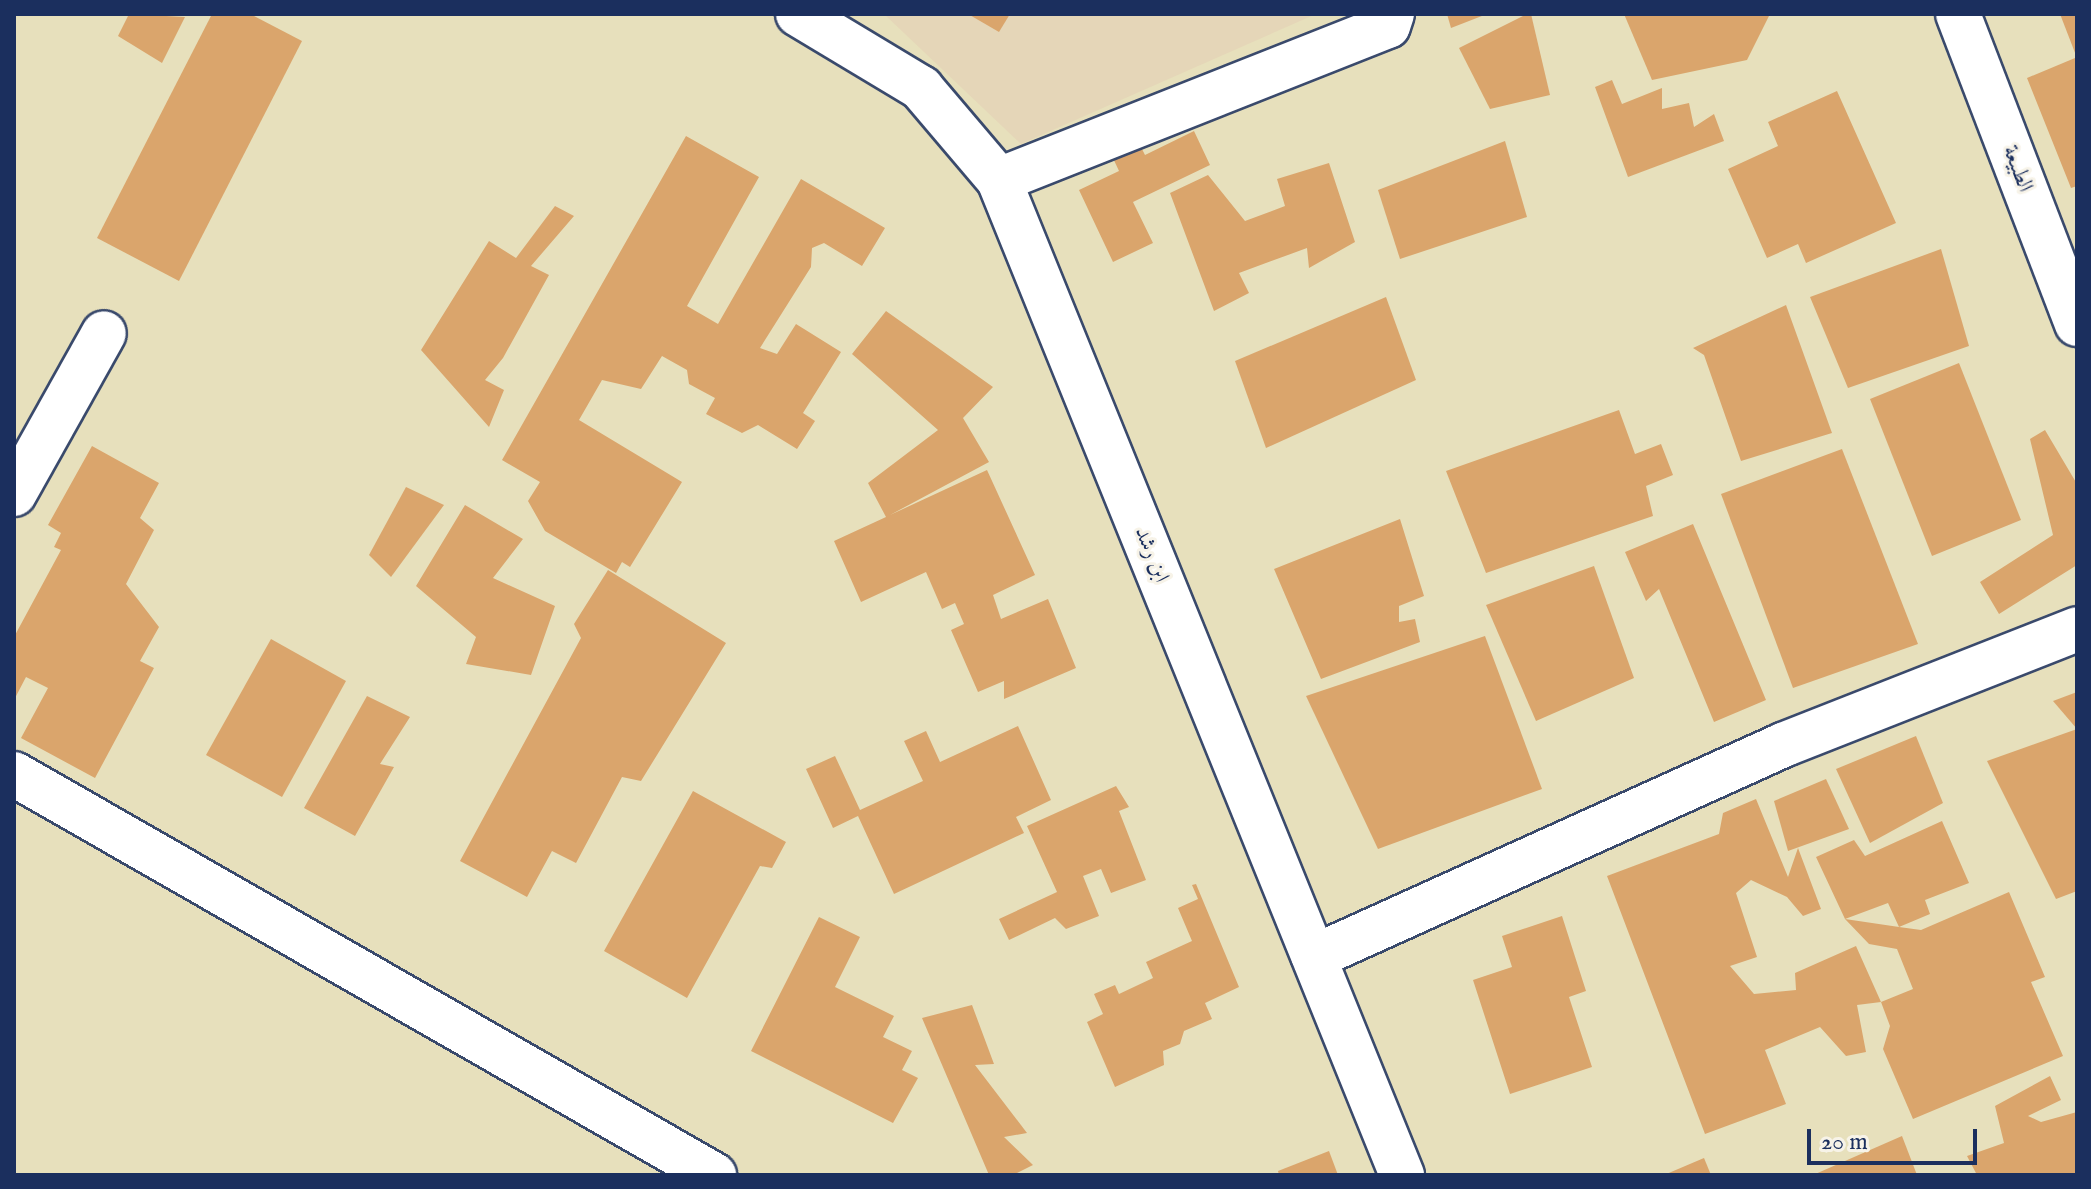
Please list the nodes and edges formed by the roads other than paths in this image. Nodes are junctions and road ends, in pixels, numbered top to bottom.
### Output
1 (798, 14) edge
2 (1392, 14) edge
3 (1958, 14) edge
4 (999, 180) junction
5 (2077, 324) edge
6 (104, 333) dead end
7 (14, 494) edge
8 (2077, 629) edge
9 (14, 774) edge
10 (1314, 957) junction
11 (690, 1169) edge
12 (1402, 1175) edge

1 - 4 street, ابن رشد
2 - 4 street
3 - 5 street, الطبيعة
4 - 10 street, ابن رشد
6 - 7 street
8 - 10 street
9 - 11 street
10 - 12 street, ابن رشد

